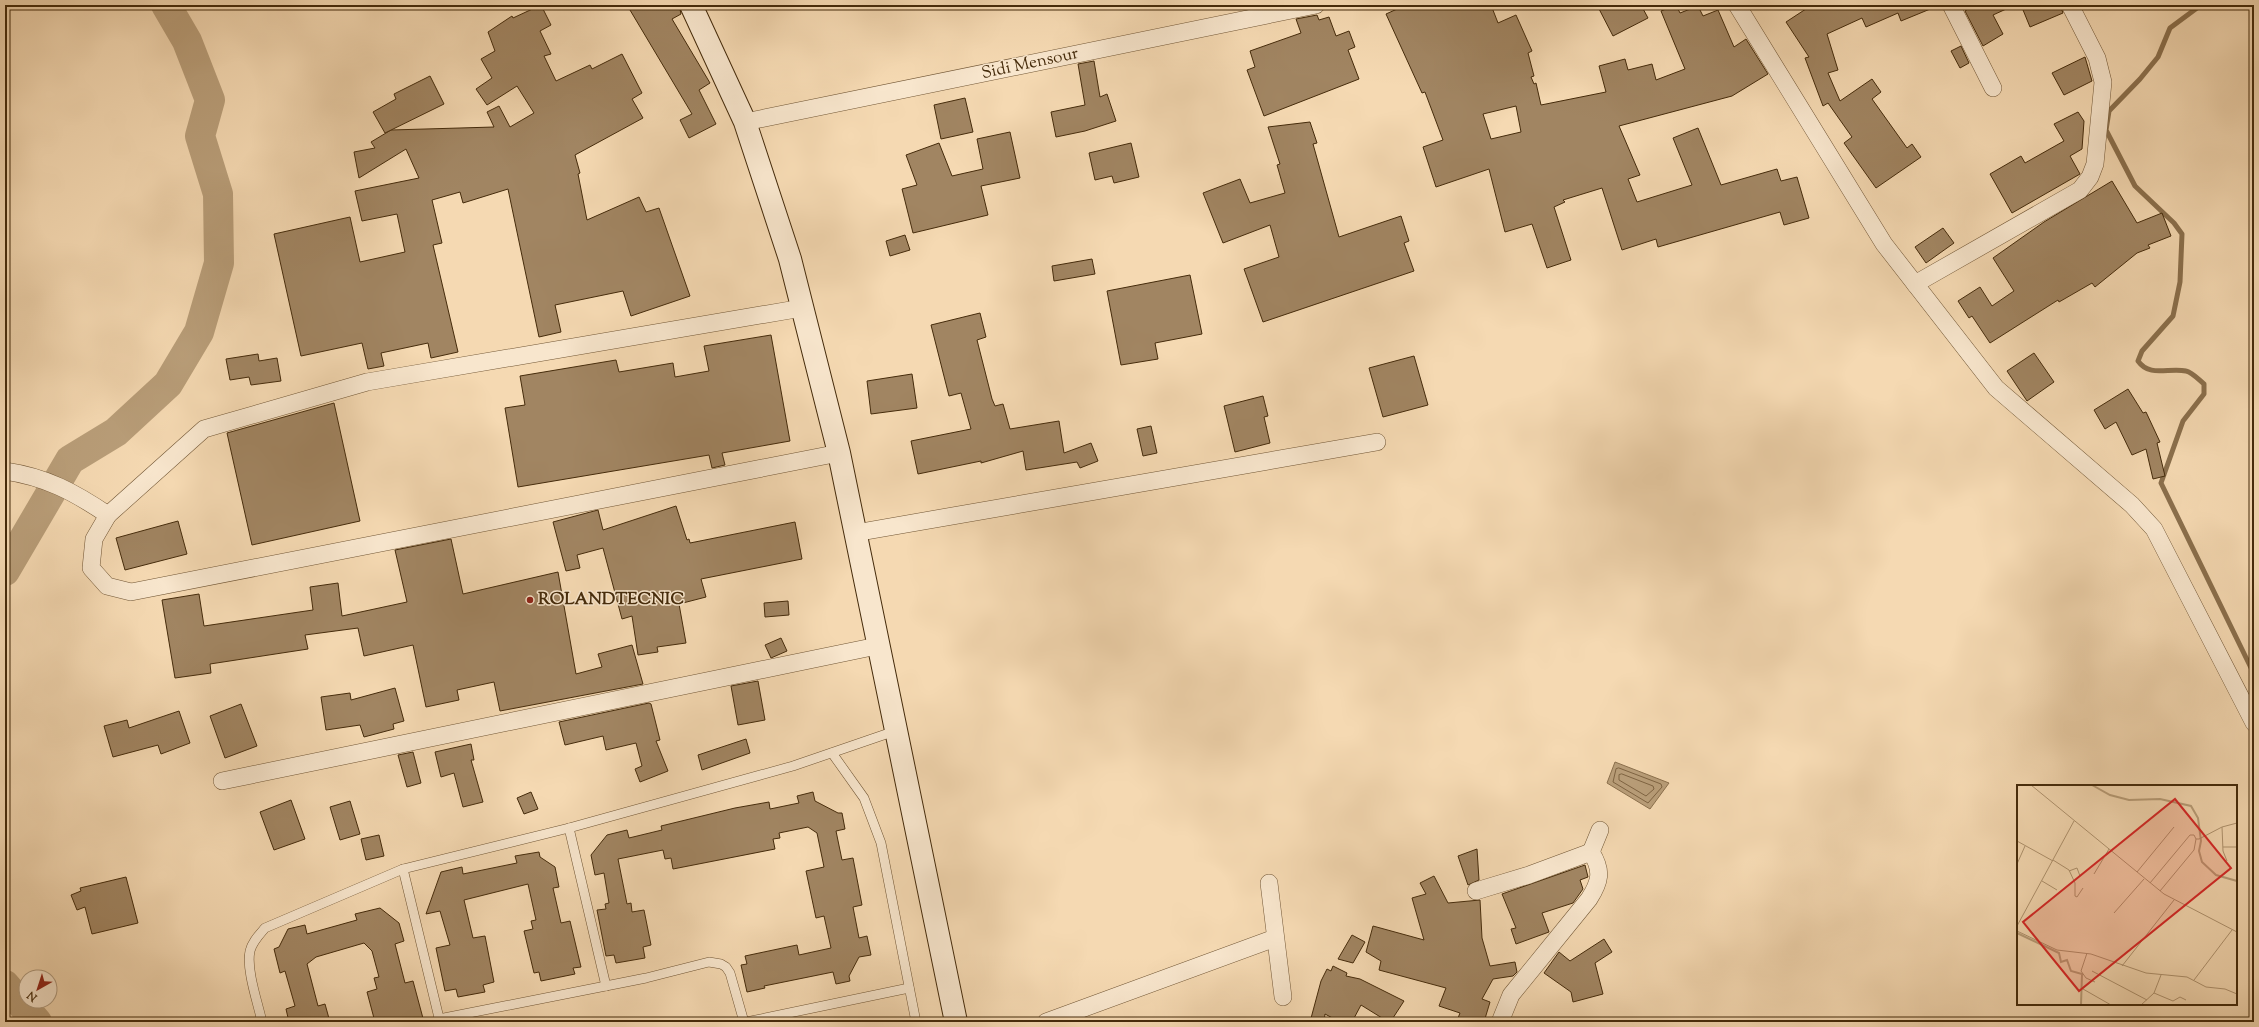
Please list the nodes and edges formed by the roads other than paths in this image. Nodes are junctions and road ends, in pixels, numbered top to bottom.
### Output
1 (691, 5) edge
2 (1316, 5) edge
3 (1737, 5) edge
4 (1951, 5) edge
5 (2070, 5) edge
6 (1992, 88) dead end
7 (745, 122) junction
8 (1915, 284) junction
9 (802, 308) junction
10 (1377, 442) dead end
11 (839, 453) junction
12 (5, 471) edge
13 (108, 515) junction
14 (855, 533) junction
15 (878, 646) junction
16 (2254, 722) edge
17 (895, 731) junction
18 (832, 753) junction
19 (222, 781) dead end
20 (569, 828) junction
21 (1600, 830) dead end
22 (1592, 852) junction
23 (403, 869) junction
24 (1269, 883) dead end
25 (1476, 891) dead end
26 (1275, 938) junction
27 (606, 986) junction
28 (909, 988) junction
29 (1283, 997) dead end
30 (439, 1020) edge
31 (262, 1022) edge
32 (745, 1022) edge
33 (916, 1022) edge
34 (956, 1022) edge
35 (1046, 1022) edge
36 (1500, 1022) edge

1 - 7 main road
2 - 7 street, Sidi Mensour
3 - 8 street
4 - 6 street
5 - 8 street
7 - 9 main road
8 - 16 street
9 - 11 main road
9 - 13 street
10 - 14 street
11 - 13 street
11 - 14 main road
12 - 13 street
14 - 15 main road
15 - 17 main road
15 - 19 street
17 - 18 lane
17 - 34 main road
18 - 20 lane
18 - 28 lane
20 - 23 lane
20 - 27 lane
21 - 22 street
22 - 25 street
22 - 36 street
23 - 30 lane
23 - 31 lane
24 - 26 street
26 - 29 street
26 - 35 street
27 - 30 lane
27 - 32 lane
28 - 32 lane
28 - 33 lane

